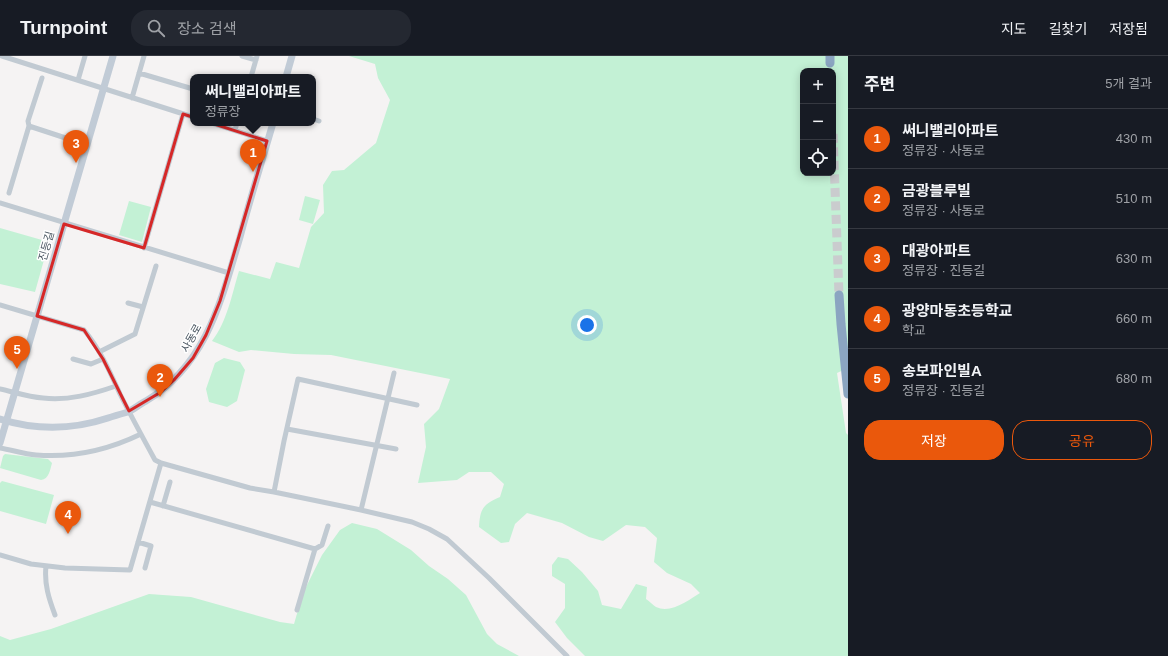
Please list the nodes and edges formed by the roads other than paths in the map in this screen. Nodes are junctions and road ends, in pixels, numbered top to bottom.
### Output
1 (2, 56) edge
2 (85, 56) edge
3 (113, 56) edge
4 (144, 56) edge
5 (242, 56) edge
6 (292, 56) edge
7 (256, 58) edge
8 (139, 73) junction
9 (252, 74) edge
10 (287, 74) edge
11 (42, 78) dead end
12 (78, 80) junction
13 (103, 88) junction
14 (190, 88) edge
15 (132, 98) junction
16 (183, 114) junction
17 (190, 116) edge
18 (316, 120) edge
19 (319, 121) dead end
20 (29, 126) junction
21 (222, 126) edge
22 (236, 126) edge
23 (272, 126) edge
24 (235, 130) junction
25 (268, 141) junction
26 (87, 145) junction
27 (9, 193) dead end
28 (0, 203) edge
29 (64, 224) junction
30 (144, 248) junction
31 (156, 266) dead end
32 (229, 273) junction
33 (839, 295) tunnel mouth
34 (128, 303) dead end
35 (0, 305) edge
36 (143, 308) junction
37 (37, 316) junction
38 (12, 340) dead end
39 (28, 345) junction
40 (99, 352) junction
41 (73, 359) dead end
42 (103, 359) junction
43 (394, 373) dead end
44 (116, 386) junction
45 (0, 389) edge
46 (15, 393) junction
47 (848, 394) edge
48 (388, 398) junction
49 (417, 405) dead end
50 (129, 411) junction
51 (3, 420) edge
52 (287, 429) junction
53 (141, 434) junction
54 (0, 443) edge
55 (376, 445) junction
56 (0, 448) edge
57 (396, 449) dead end
58 (161, 463) junction
59 (170, 482) dead end
60 (274, 492) junction
61 (150, 502) junction
62 (163, 506) junction
63 (361, 510) junction
64 (328, 526) dead end
65 (138, 542) junction
66 (315, 549) junction
67 (0, 555) edge
68 (46, 566) junction
69 (145, 568) dead end
70 (297, 610) dead end
71 (55, 615) dead end
72 (567, 656) edge

1 - 12 street
2 - 12 street
3 - 13 street, 진등길
4 - 8 street
5 - 7 street
6 - 10 street
7 - 9 street
8 - 14 street
8 - 15 street
11 - 20 street
12 - 13 street
13 - 15 street
13 - 26 street, 진등길
15 - 16 street
16 - 17 street
16 - 30 street
18 - 19 street
20 - 26 street
20 - 27 street
21 - 24 street
22 - 24 street
23 - 25 street, 사동로
24 - 25 street
25 - 32 street, 사동로
26 - 29 street, 진등길
28 - 29 street
29 - 30 street
29 - 37 street, 진등길
30 - 32 street
31 - 36 street
32 - 50 street, 사동로
33 - 47 highway
34 - 36 street
35 - 37 street
36 - 40 street
37 - 39 street, 진등길
37 - 40 street
38 - 39 street
39 - 46 street, 진등길
40 - 42 street
41 - 42 street
42 - 44 street
43 - 48 street
44 - 46 street
44 - 50 street
45 - 46 street
46 - 51 street, 진등길
48 - 49 street
48 - 52 street
48 - 55 street
50 - 51 street, 사동로
50 - 53 street
51 - 54 street, 진등길
52 - 55 street
52 - 60 street
53 - 56 street
53 - 58 street
55 - 57 street
55 - 63 street
58 - 60 street
58 - 61 street
59 - 62 street
60 - 63 street
61 - 62 street
61 - 65 street
62 - 66 street
63 - 72 street
64 - 66 street
65 - 68 street
65 - 69 street
66 - 70 street
67 - 68 street
68 - 71 street

